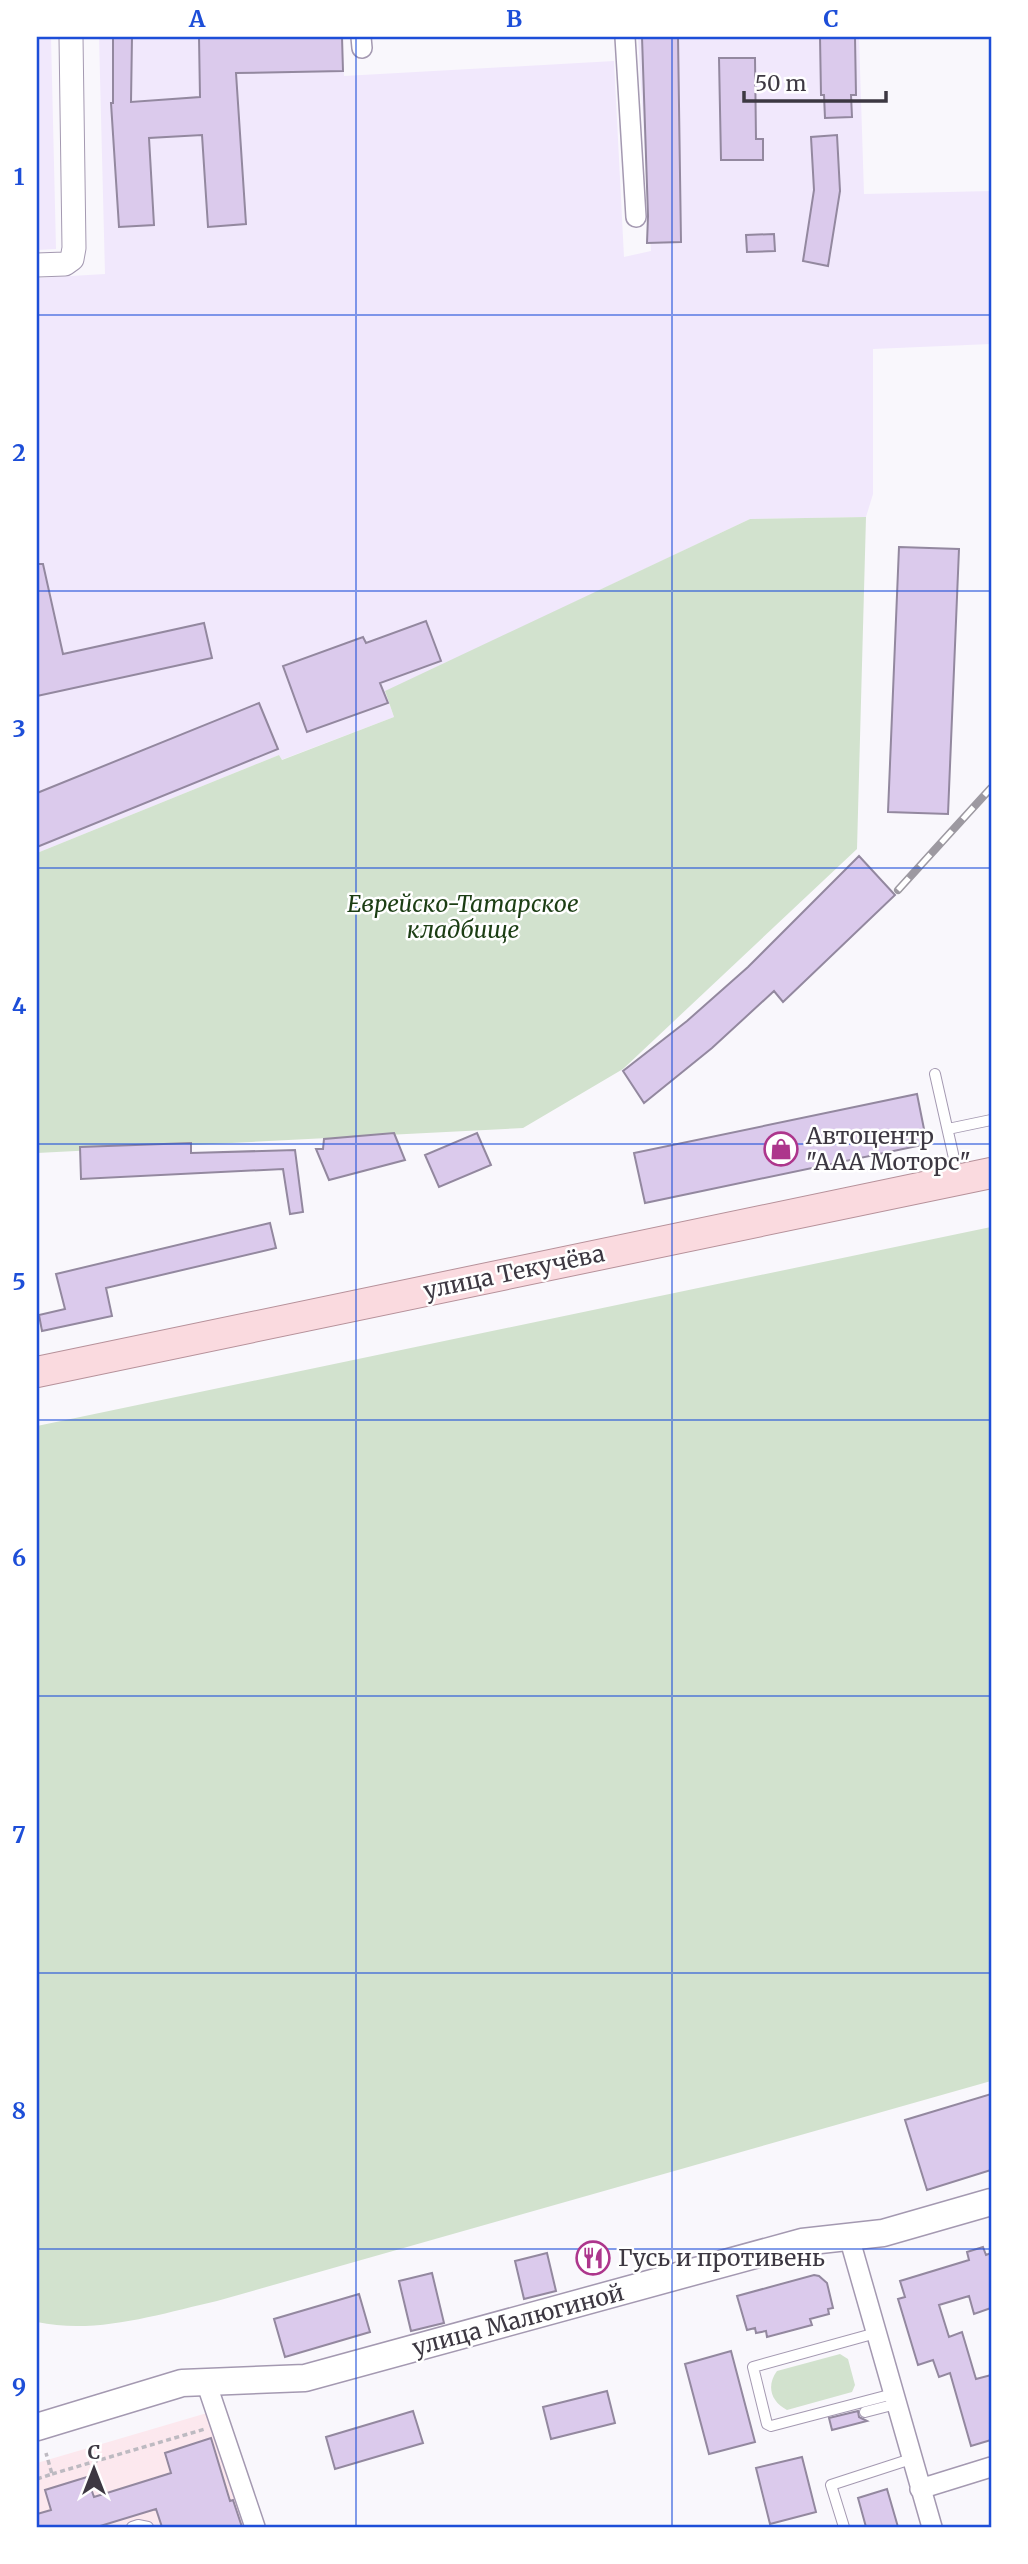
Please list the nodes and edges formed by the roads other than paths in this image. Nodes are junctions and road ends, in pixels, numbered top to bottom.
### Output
1 (71, 37) edge
2 (625, 37) edge
3 (636, 217) dead end
4 (37, 265) edge
5 (935, 1074) dead end
6 (991, 1120) edge
7 (948, 1129) junction
8 (991, 1173) edge
9 (959, 1180) junction
10 (37, 1372) edge
11 (991, 2202) edge
12 (849, 2237) junction
13 (876, 2333) junction
14 (206, 2382) junction
15 (894, 2399) junction
16 (865, 2412) dead end
17 (37, 2427) edge
18 (911, 2459) junction
19 (991, 2467) edge
20 (920, 2490) junction
21 (132, 2527) edge
22 (148, 2527) edge
23 (255, 2527) edge
24 (844, 2527) edge
25 (932, 2527) edge

1 - 4 street
2 - 3 street
5 - 7 lane
6 - 7 lane
7 - 9 lane
8 - 9 main road, улица Текучёва
9 - 10 main road, улица Текучёва
11 - 12 main road, улица Малюгиной
12 - 13 street
12 - 14 main road, улица Малюгиной
13 - 15 street
13 - 15 lane
14 - 17 main road, улица Малюгиной
14 - 23 street
15 - 16 lane
15 - 18 street
18 - 20 street
18 - 24 lane
19 - 20 street
20 - 25 street
21 - 22 lane

